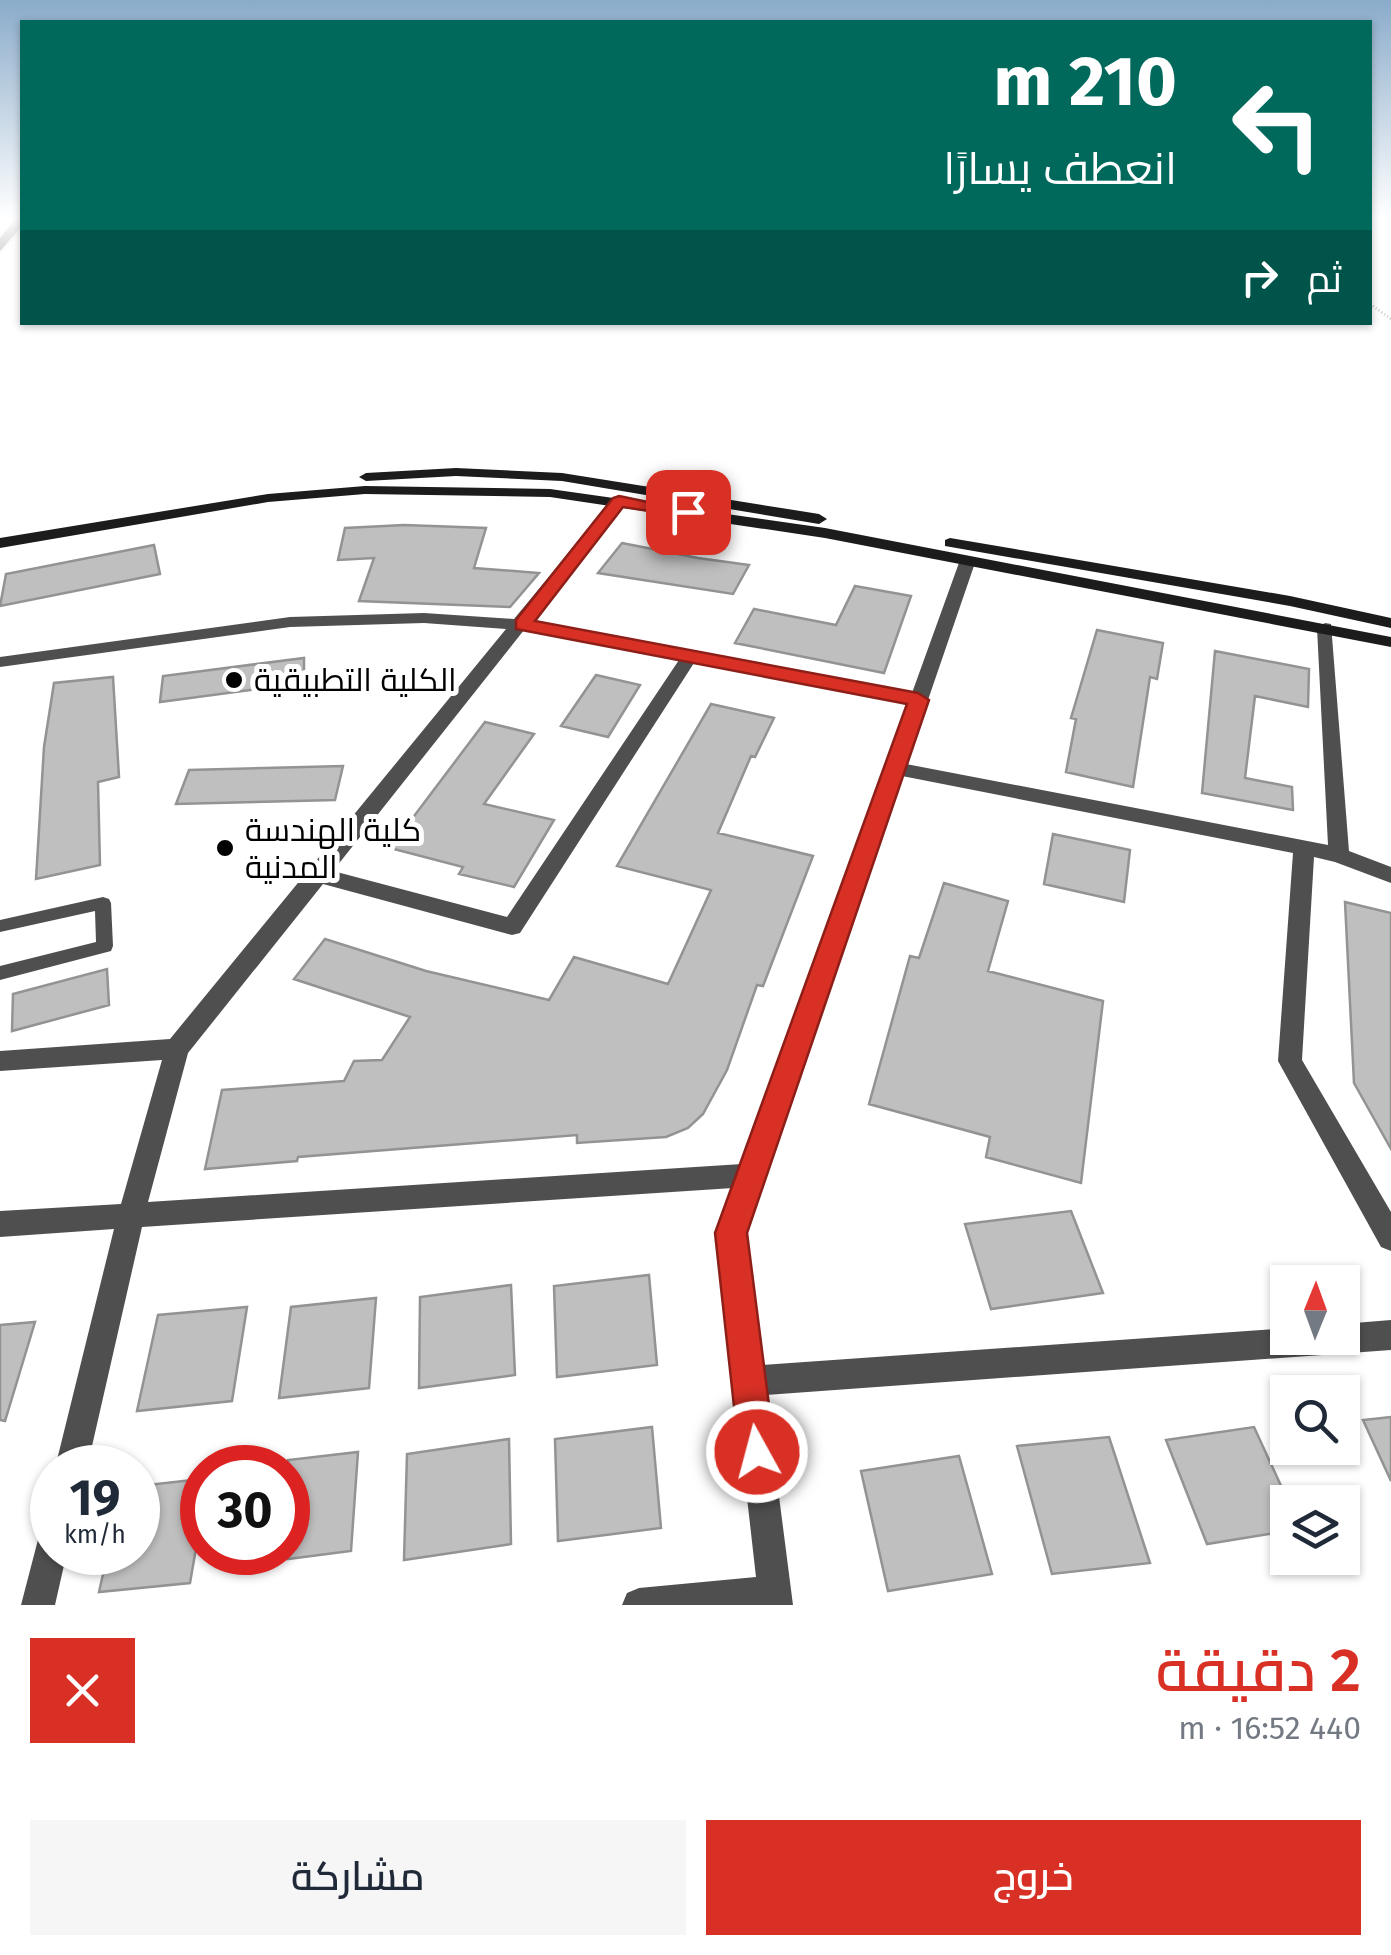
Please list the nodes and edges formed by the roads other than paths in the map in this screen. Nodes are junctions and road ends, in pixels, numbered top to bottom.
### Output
1 (619, 501) junction
2 (0, 530) edge
3 (0, 543) edge
4 (968, 560) junction
5 (1391, 623) edge
6 (522, 624) junction
7 (1325, 628) junction
8 (1391, 642) edge
9 (690, 656) junction
10 (0, 662) edge
11 (918, 700) junction
12 (894, 768) junction
13 (1304, 848) junction
14 (1339, 855) junction
15 (319, 875) junction
16 (1391, 875) edge
17 (0, 926) edge
18 (0, 973) edge
19 (177, 1049) junction
20 (0, 1061) edge
21 (752, 1174) junction
22 (131, 1215) junction
23 (0, 1224) edge
24 (1391, 1238) edge
25 (1391, 1335) edge
26 (748, 1381) junction
27 (76, 1445) edge
28 (45, 1575) edge
29 (775, 1598) edge
30 (38, 1605) edge
31 (639, 1605) edge

1 - 3 main road
1 - 4 main road
1 - 6 street
2 - 5 main road
4 - 7 main road
4 - 11 street
6 - 9 street
6 - 10 street
6 - 15 street
7 - 8 main road
7 - 14 street
9 - 11 street
9 - 15 street
11 - 12 street
12 - 13 street
12 - 21 street
13 - 14 street
13 - 24 street
14 - 16 street
15 - 19 street
17 - 18 lane
19 - 20 street
19 - 22 street
21 - 22 street
21 - 26 street
22 - 23 street
22 - 27 street
25 - 26 street
26 - 29 street
28 - 30 street
29 - 31 street

